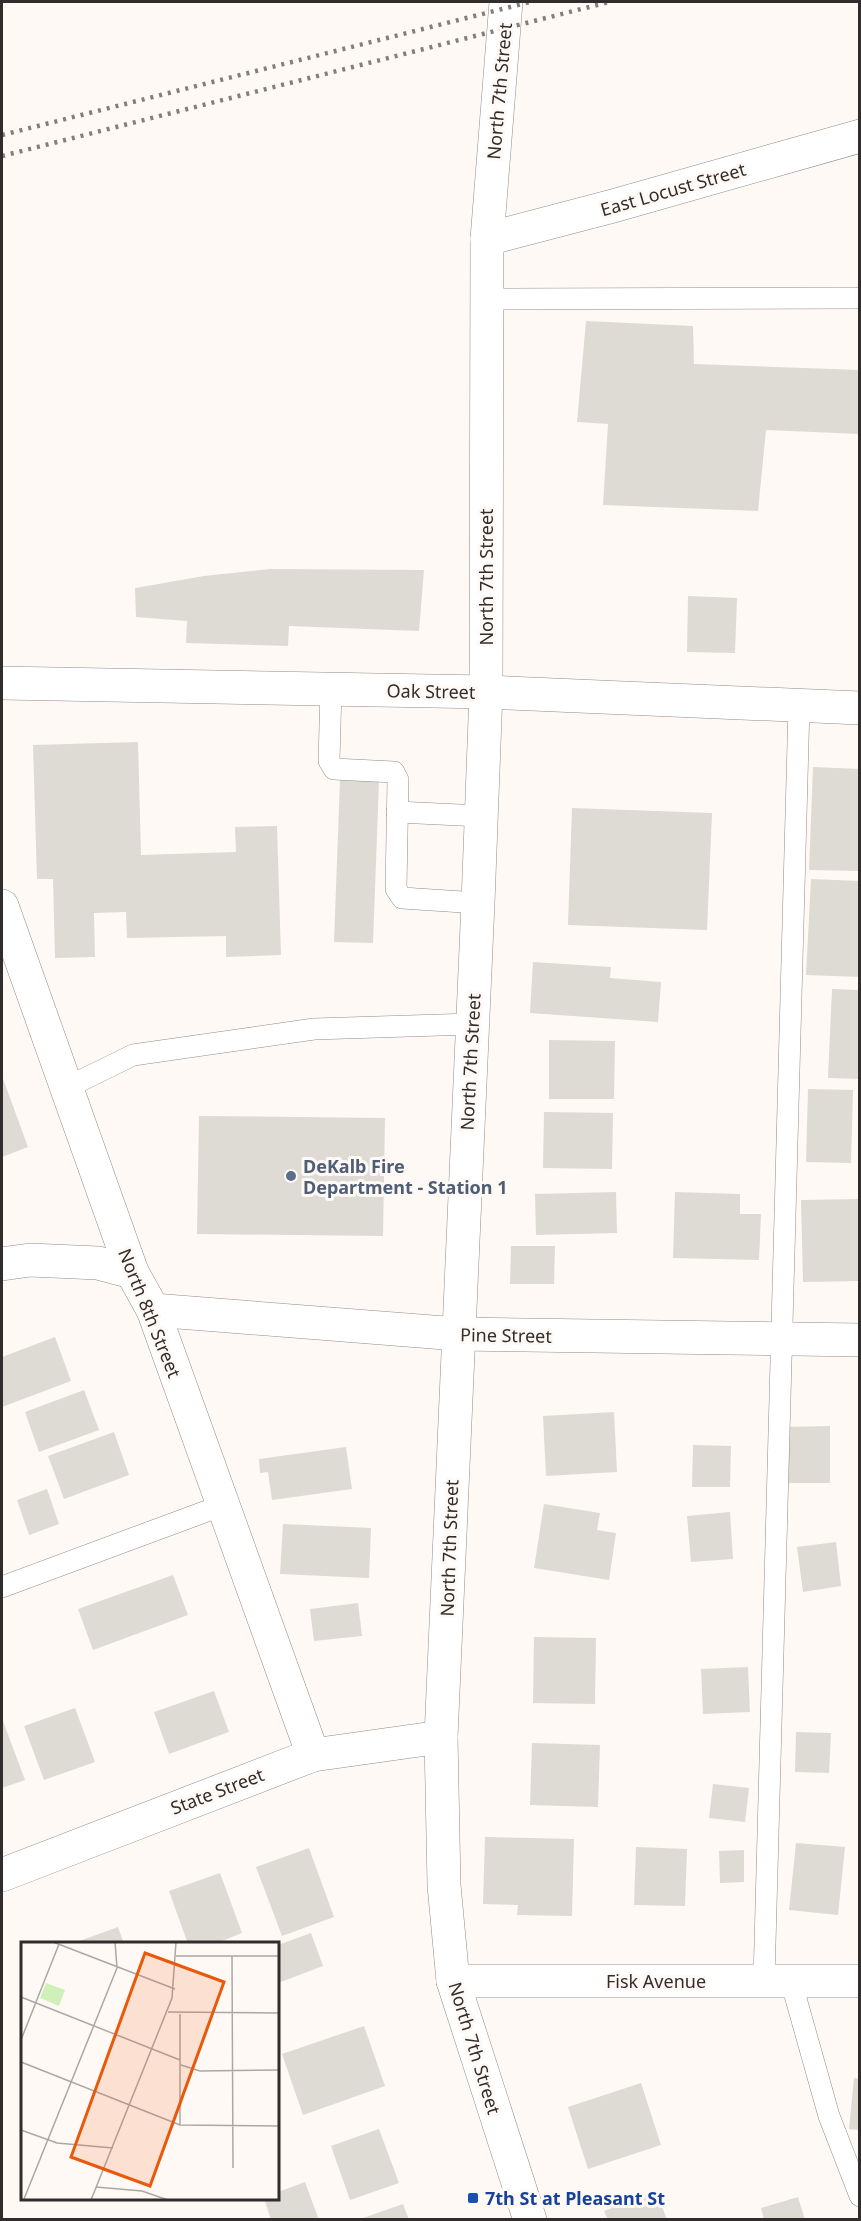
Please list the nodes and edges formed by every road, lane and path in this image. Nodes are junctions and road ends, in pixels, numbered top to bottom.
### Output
1 (506, 2) edge
2 (860, 136) edge
3 (486, 239) junction
4 (860, 298) edge
5 (486, 300) junction
6 (2, 682) edge
7 (331, 688) junction
8 (486, 692) junction
9 (799, 706) junction
10 (860, 708) edge
11 (398, 812) junction
12 (481, 816) junction
13 (478, 903) junction
14 (2, 906) edge
15 (9, 952) edge
16 (472, 1024) junction
17 (66, 1088) junction
18 (2, 1264) edge
19 (132, 1272) junction
20 (153, 1310) junction
21 (458, 1334) junction
22 (781, 1339) junction
23 (860, 1340) edge
24 (223, 1505) junction
25 (2, 1587) edge
26 (441, 1737) junction
27 (312, 1755) junction
28 (2, 1875) edge
29 (453, 1981) junction
30 (777, 1981) junction
31 (860, 1981) edge
32 (860, 2196) edge
33 (530, 2220) edge

1 - 3 street, North 7th Street
2 - 3 street, East Locust Street
3 - 5 street, North 7th Street
4 - 5 lane
5 - 8 street, North 7th Street
6 - 7 street, Oak Street
7 - 8 street, Oak Street
7 - 11 lane
8 - 9 street, Oak Street
8 - 12 street, North 7th Street
9 - 10 street, Oak Street
9 - 22 lane
11 - 12 lane
11 - 13 lane
12 - 13 street, North 7th Street
13 - 16 street, North 7th Street
14 - 15 street, North 8th Street
15 - 17 street, North 8th Street
16 - 17 lane
16 - 21 street, North 7th Street
17 - 19 street, North 8th Street
18 - 19 street
19 - 20 street, North 8th Street
20 - 21 street, Pine Street
20 - 24 street, North 8th Street
21 - 22 street, Pine Street
21 - 26 street, North 7th Street
22 - 23 street, Pine Street
22 - 30 lane
24 - 25 lane
24 - 27 street, North 8th Street
26 - 27 street, State Street
26 - 29 street, North 7th Street
27 - 28 street, State Street
29 - 30 street, Fisk Avenue
29 - 33 street, North 7th Street
30 - 31 street, Fisk Avenue
30 - 32 lane

